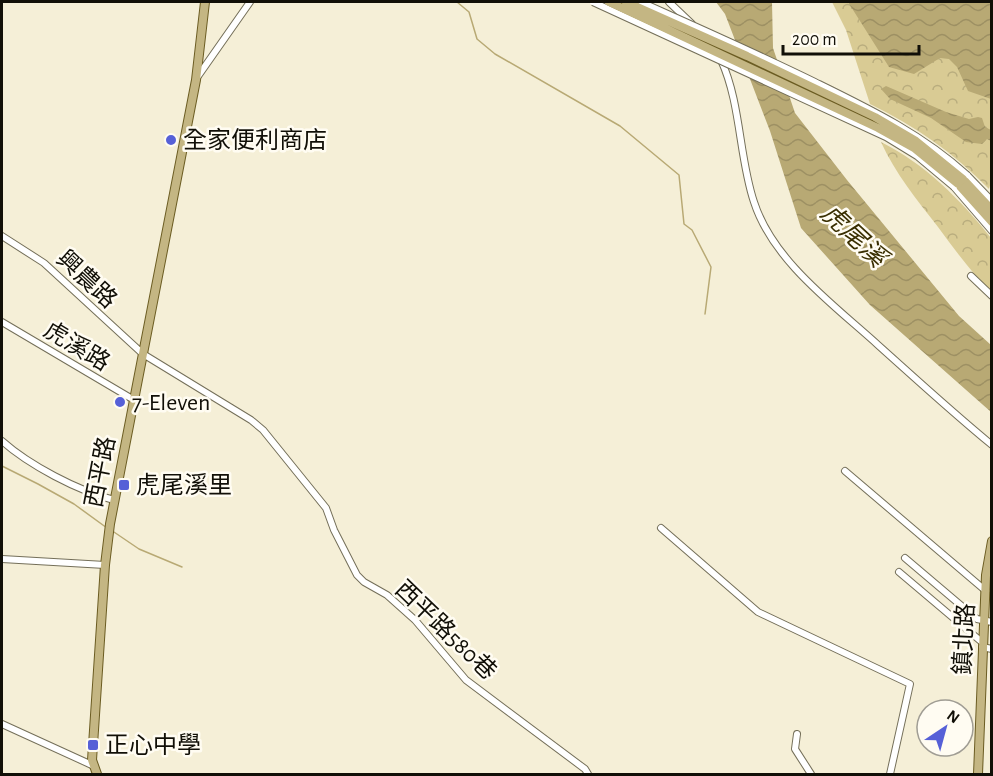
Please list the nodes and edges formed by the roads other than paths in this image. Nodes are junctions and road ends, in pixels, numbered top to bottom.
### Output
1 (205, 2) edge
2 (250, 2) edge
3 (593, 2) edge
4 (609, 2) edge
5 (626, 2) edge
6 (641, 2) edge
7 (669, 2) edge
8 (196, 80) junction
9 (960, 181) junction
10 (992, 201) edge
11 (992, 210) edge
12 (992, 222) edge
13 (992, 231) edge
14 (2, 236) edge
15 (971, 276) dead end
16 (992, 296) edge
17 (2, 322) edge
18 (143, 354) junction
19 (134, 400) junction
20 (2, 441) edge
21 (992, 445) edge
22 (845, 471) dead end
23 (114, 500) junction
24 (661, 528) dead end
25 (992, 541) edge
26 (905, 558) dead end
27 (2, 559) edge
28 (105, 565) junction
29 (899, 572) dead end
30 (986, 591) junction
31 (988, 622) edge
32 (982, 645) junction
33 (992, 649) edge
34 (2, 724) edge
35 (797, 734) dead end
36 (94, 771) edge
37 (588, 774) edge
38 (811, 774) edge
39 (890, 774) edge
40 (978, 774) edge

1 - 8 main road, 西平路
2 - 8 street, 西平路
3 - 9 street, bridge
4 - 9 main road, bridge
5 - 9 main road, bridge
6 - 9 street, bridge
7 - 21 street
8 - 18 main road, 西平路
9 - 10 street
9 - 11 main road
9 - 12 main road
9 - 13 street
14 - 18 street, 興農路
15 - 16 street
17 - 19 street, 虎溪路
18 - 19 main road, 西平路
18 - 37 street, 西平路580巷
19 - 23 main road, 西平路
20 - 23 street
22 - 30 street
23 - 28 main road, 西平路
24 - 39 street
25 - 30 main road, 鎮北路
26 - 31 street
27 - 28 street
28 - 36 main road, 西平路
29 - 32 street
30 - 31 main road, 鎮北路
31 - 32 main road, 鎮北路
32 - 33 street
32 - 40 main road, 鎮北路
34 - 36 street
35 - 38 street

